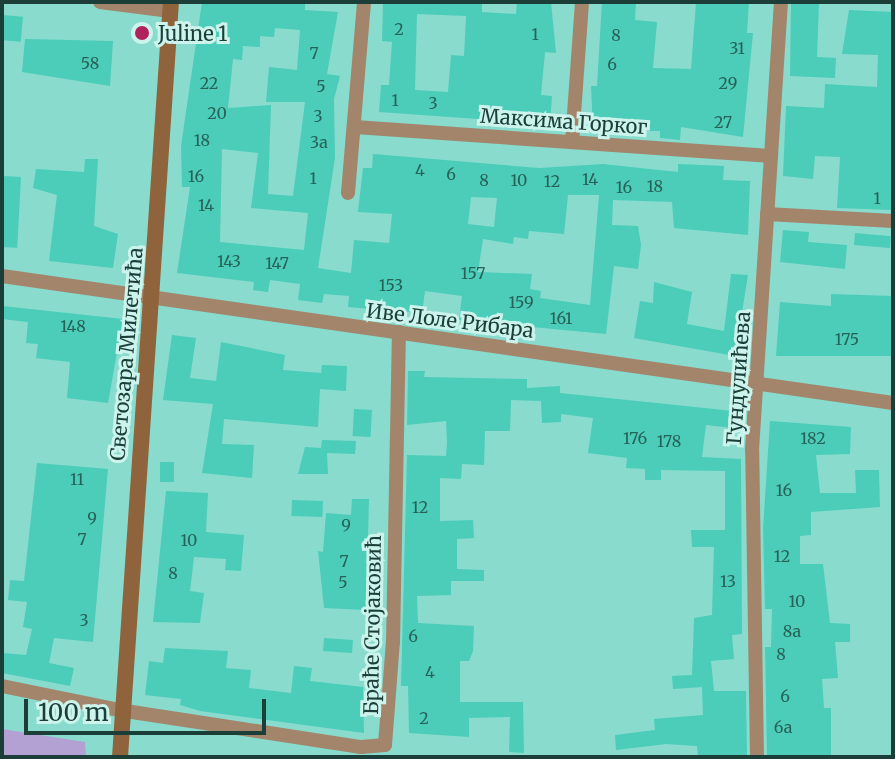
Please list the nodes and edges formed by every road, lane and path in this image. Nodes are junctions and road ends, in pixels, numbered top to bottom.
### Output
1 (100, 2) edge
2 (364, 2) edge
3 (582, 2) edge
4 (781, 2) edge
5 (170, 7) edge
6 (355, 127) junction
7 (572, 142) junction
8 (771, 156) junction
9 (348, 193) dead end
10 (767, 214) junction
11 (893, 221) edge
12 (2, 276) edge
13 (148, 298) junction
14 (399, 332) junction
15 (759, 382) junction
16 (893, 403) edge
17 (2, 686) edge
18 (119, 710) junction
19 (120, 757) edge
20 (757, 757) edge

1 - 5 street
2 - 6 street
3 - 7 street
4 - 8 street, Гундулићева
5 - 13 main road, Светозара Милетића
6 - 7 street, Максима Горког
6 - 9 street
7 - 8 street, Максима Горког
8 - 10 street, Гундулићева
10 - 11 street
10 - 15 street, Гундулићева
12 - 13 street, Иве Лоле Рибара
13 - 14 street, Иве Лоле Рибара
13 - 18 main road, Светозара Милетића
14 - 15 street, Иве Лоле Рибара
14 - 18 street, Браће Стојаковић
15 - 16 street, Иве Лоле Рибара
15 - 20 street, Гундулићева
17 - 18 street
18 - 19 main road, Светозара Милетића

